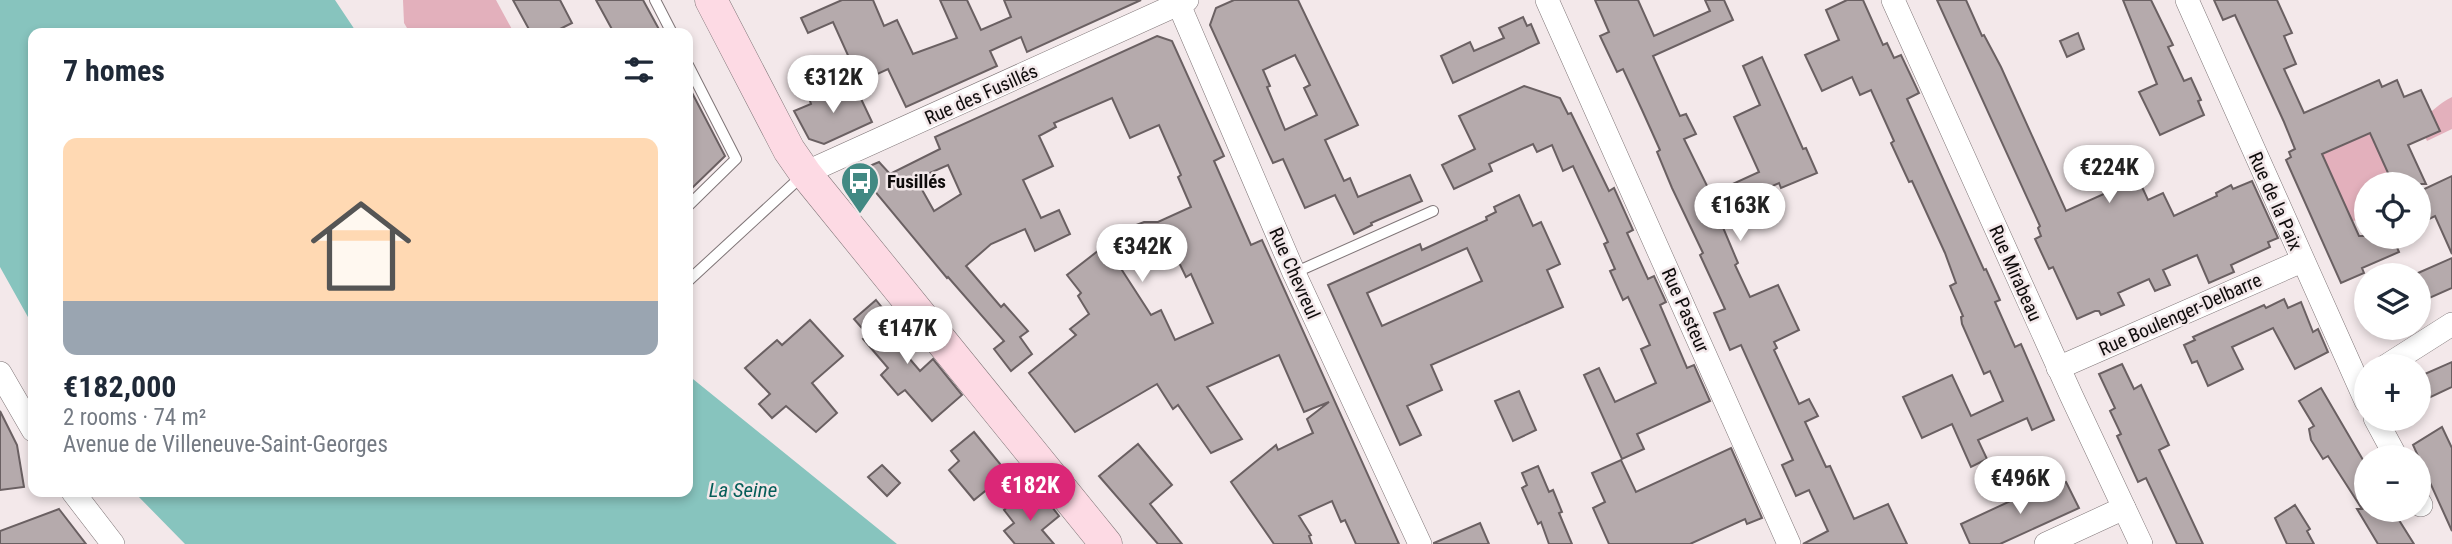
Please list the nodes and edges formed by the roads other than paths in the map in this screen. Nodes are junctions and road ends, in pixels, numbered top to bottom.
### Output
1 (655, 0) edge
2 (711, 0) edge
3 (1547, 0) edge
4 (1893, 0) edge
5 (2187, 0) edge
6 (1181, 1) edge
7 (669, 28) edge
8 (693, 75) edge
9 (805, 173) junction
10 (693, 201) edge
11 (1433, 211) dead end
12 (2302, 261) junction
13 (1294, 273) junction
14 (693, 276) edge
15 (2452, 324) edge
16 (2405, 354) edge
17 (2059, 368) junction
18 (2354, 369) edge
19 (0, 373) edge
20 (28, 421) edge
21 (77, 497) edge
22 (2124, 508) junction
23 (113, 544) edge
24 (1106, 544) edge
25 (1420, 544) edge
26 (1790, 544) edge
27 (2046, 544) edge
28 (2141, 544) edge

1 - 7 lane
2 - 9 main road
3 - 26 street, Rue Pasteur
4 - 17 street, Rue Mirabeau
5 - 12 street, Rue de la Paix
6 - 9 street, Rue des Fusillés
6 - 13 street, Rue Chevreul
8 - 10 lane
9 - 14 lane, Rue des Fusillés
9 - 24 main road
11 - 13 lane
12 - 17 street, Rue Boulenger-Delbarre
12 - 18 street, Rue de la Paix
13 - 25 street, Rue Chevreul
15 - 16 street
17 - 22 street, Rue Mirabeau
19 - 20 street
21 - 23 street
22 - 27 street
22 - 28 street, Rue Mirabeau

